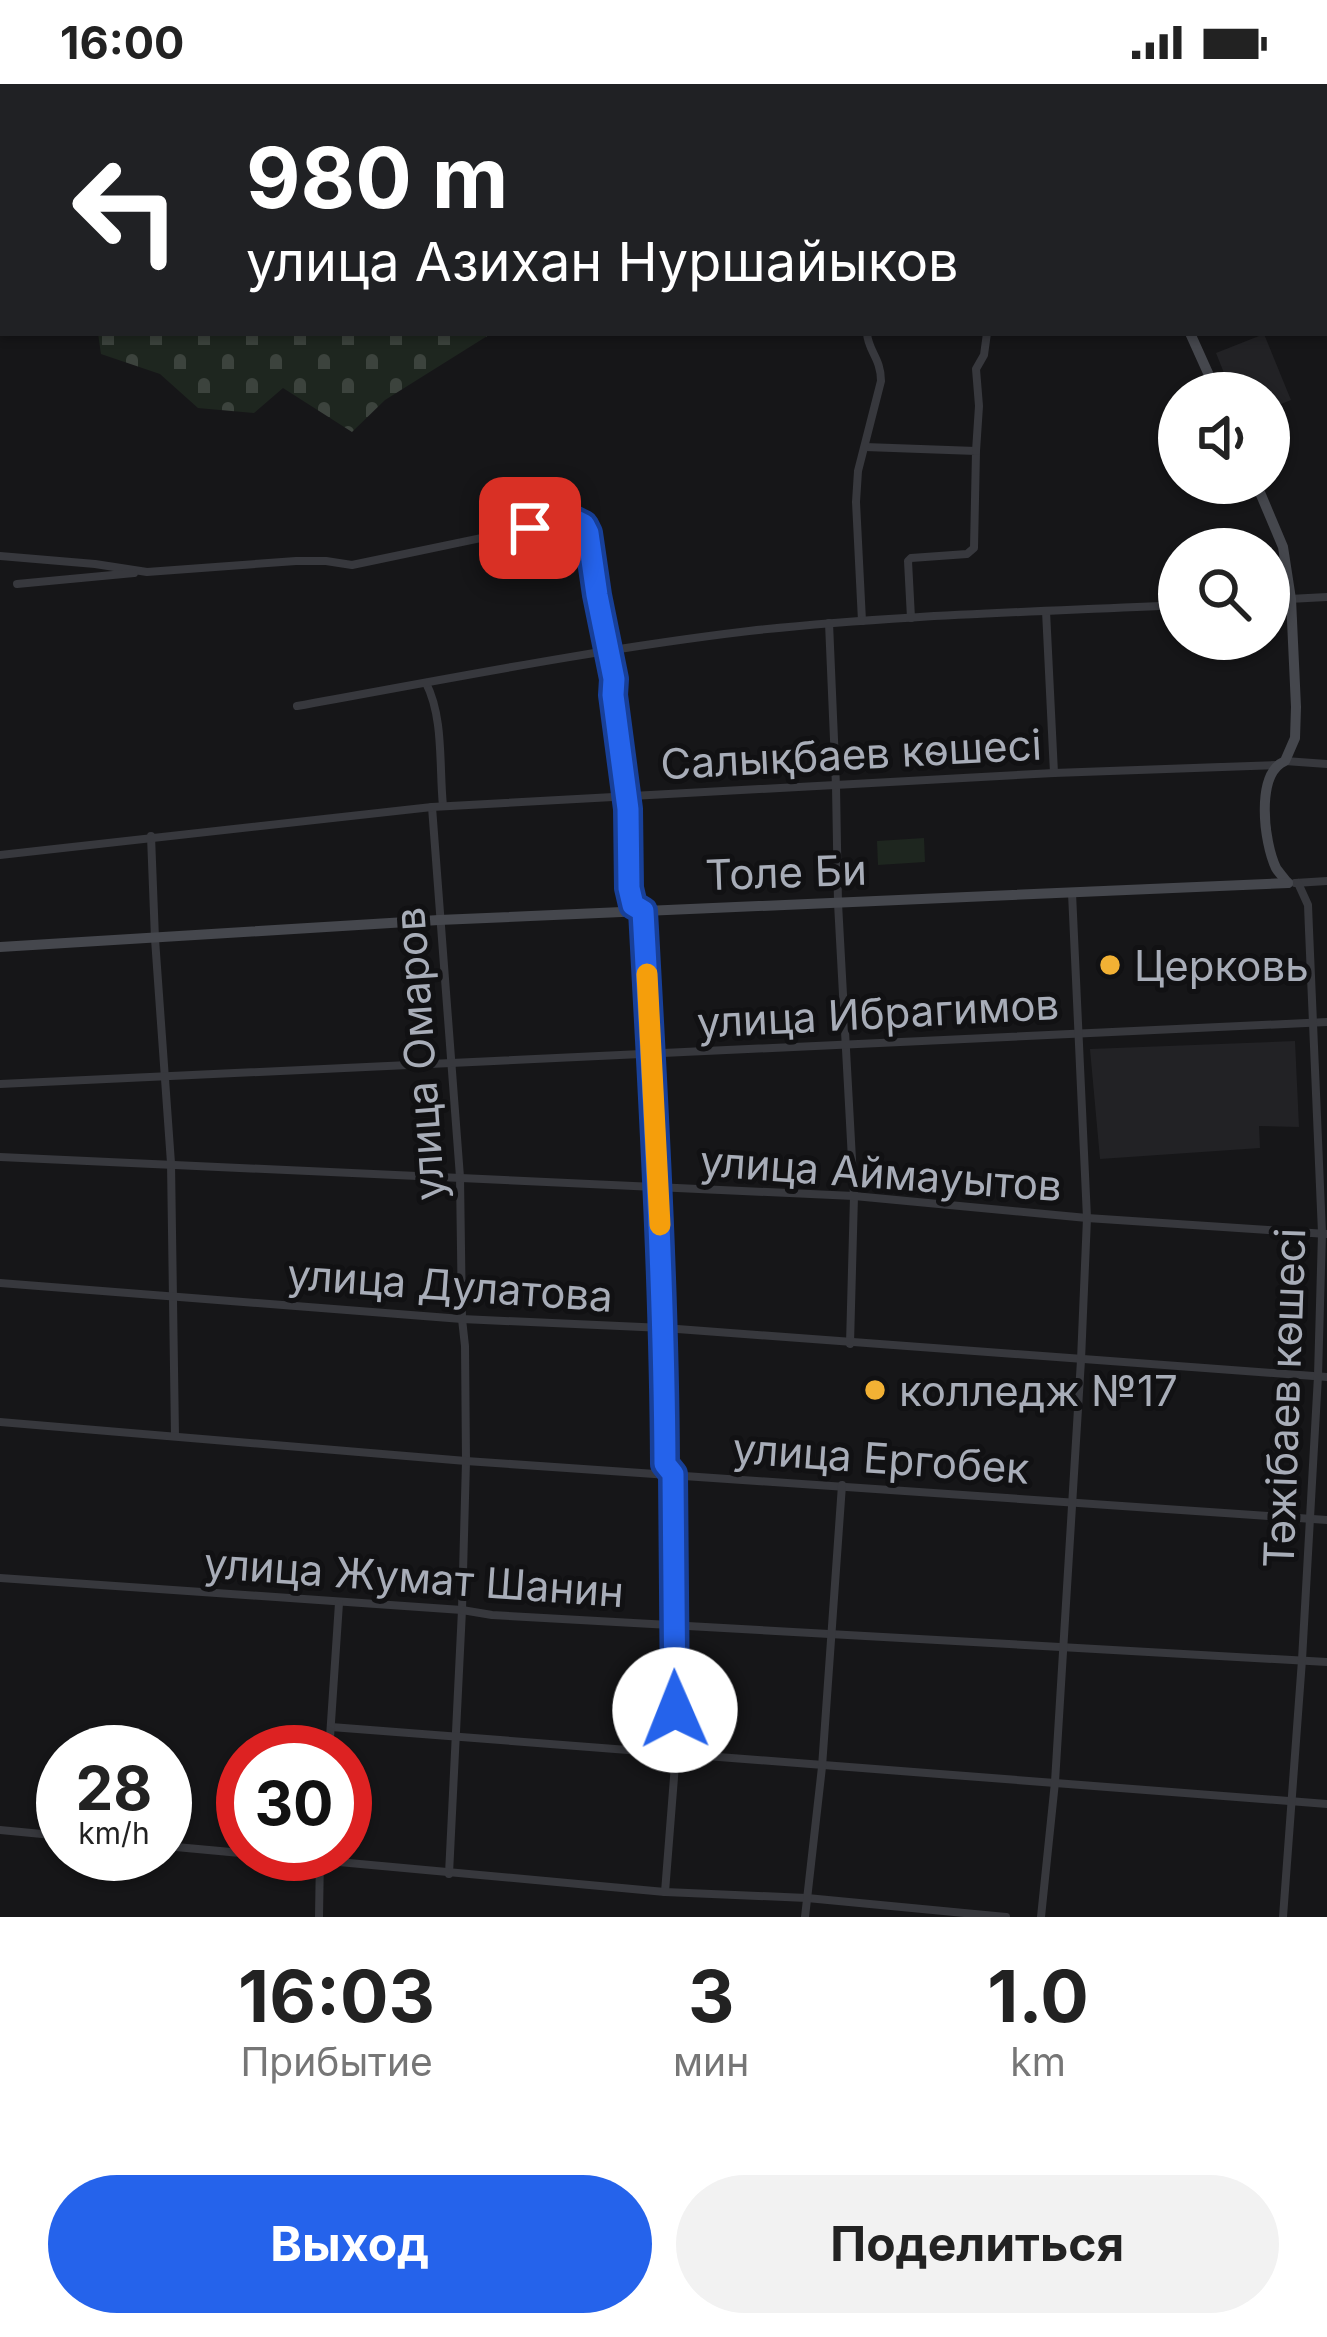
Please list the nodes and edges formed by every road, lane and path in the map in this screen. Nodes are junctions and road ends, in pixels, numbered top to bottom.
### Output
1 (867, 336) edge
2 (987, 336) edge
3 (1191, 336) edge
4 (1207, 372) edge
5 (865, 447) junction
6 (976, 451) junction
7 (1265, 504) edge
8 (0, 556) edge
9 (147, 572) junction
10 (17, 584) dead end
11 (1327, 598) edge
12 (1291, 599) junction
13 (1158, 606) edge
14 (1046, 611) junction
15 (911, 618) junction
16 (862, 621) junction
17 (829, 623) junction
18 (607, 650) junction
19 (426, 683) junction
20 (297, 706) dead end
21 (1281, 763) junction
22 (1327, 764) edge
23 (1054, 773) junction
24 (836, 786) junction
25 (624, 795) junction
26 (437, 806) junction
27 (151, 836) junction
28 (0, 855) edge
29 (1327, 881) edge
30 (1293, 883) junction
31 (1072, 893) junction
32 (838, 903) junction
33 (643, 911) junction
34 (439, 920) junction
35 (155, 939) junction
36 (0, 946) edge
37 (1313, 1022) junction
38 (1327, 1022) edge
39 (1080, 1034) junction
40 (847, 1046) junction
41 (651, 1054) junction
42 (450, 1063) junction
43 (165, 1077) junction
44 (0, 1084) edge
45 (0, 1157) edge
46 (171, 1163) junction
47 (1323, 1165) edge
48 (460, 1177) junction
49 (659, 1188) junction
50 (854, 1196) junction
51 (1087, 1217) junction
52 (1324, 1233) edge
53 (0, 1283) edge
54 (172, 1295) junction
55 (462, 1318) junction
56 (664, 1328) junction
57 (850, 1344) junction
58 (1081, 1360) junction
59 (1323, 1376) edge
60 (0, 1422) edge
61 (175, 1436) junction
62 (466, 1461) junction
63 (673, 1474) junction
64 (842, 1484) junction
65 (1070, 1502) junction
66 (1310, 1519) junction
67 (1327, 1520) edge
68 (0, 1578) edge
69 (339, 1603) junction
70 (462, 1610) junction
71 (673, 1624) junction
72 (832, 1632) junction
73 (1064, 1647) junction
74 (1302, 1660) junction
75 (1327, 1662) edge
76 (331, 1725) edge
77 (372, 1730) edge
78 (457, 1737) junction
79 (676, 1752) junction
80 (822, 1767) junction
81 (1055, 1783) junction
82 (1293, 1802) junction
83 (1327, 1804) edge
84 (0, 1830) edge
85 (36, 1833) edge
86 (372, 1864) edge
87 (449, 1874) junction
88 (320, 1881) edge
89 (665, 1892) junction
90 (807, 1898) junction
91 (319, 1917) edge
92 (806, 1917) edge
93 (1006, 1917) edge
94 (1041, 1917) edge
95 (1283, 1917) edge

1 - 5 street
2 - 6 street
3 - 4 main road
5 - 6 street
5 - 16 street
6 - 15 street
7 - 12 main road
8 - 9 street
9 - 10 street
9 - 18 street
11 - 12 street
12 - 21 main road
13 - 14 street
14 - 15 street
14 - 23 street
15 - 16 street
16 - 17 street
17 - 18 street
17 - 24 street
18 - 19 street
18 - 25 street
19 - 20 street
19 - 26 street, улица Омаров
21 - 22 street, Салықбаев көшесі
21 - 23 street, Салықбаев көшесі
21 - 30 main road
23 - 24 street, Салықбаев көшесі
24 - 25 street, Салықбаев көшесі
24 - 32 street
25 - 26 street, Салықбаев көшесі
25 - 33 street
26 - 27 street, Салықбаев көшесі
26 - 34 street, улица Омаров
27 - 28 street, Салықбаев көшесі
27 - 35 street
29 - 30 street
30 - 31 main road, Толе Би
30 - 37 street, Тәжібаев көшесі
31 - 32 main road, Толе Би
31 - 39 street
32 - 33 main road, Толе Би
32 - 40 street
33 - 34 main road, Толе Би
33 - 41 street
34 - 35 main road, Толе Би
34 - 42 street, улица Омаров
35 - 36 main road, Толе Би
35 - 43 street
37 - 38 street, улица Ибрагимов
37 - 39 street, улица Ибрагимов
37 - 47 street, Тәжібаев көшесі
39 - 40 street, улица Ибрагимов
39 - 51 street
40 - 41 street, улица Ибрагимов
40 - 50 street
41 - 42 street, улица Ибрагимов
41 - 49 street
42 - 43 street, улица Ибрагимов
42 - 48 street, улица Омаров
43 - 44 street, улица Ибрагимов
43 - 46 street
45 - 46 street, улица Аймауытов
46 - 48 street, улица Аймауытов
46 - 54 street
47 - 52 street, Тәжібаев көшесі
48 - 49 street, улица Аймауытов
48 - 55 street, улица Омаров
49 - 50 street, улица Аймауытов
49 - 56 street
50 - 51 street, улица Аймауытов
50 - 57 street
51 - 52 street, улица Аймауытов
51 - 58 street
52 - 59 street, Тәжібаев көшесі
53 - 54 street, улица Дулатова
54 - 55 street, улица Дулатова
54 - 61 street
55 - 56 street, улица Дулатова
55 - 62 street, улица Омаров
56 - 57 street, улица Дулатова
56 - 63 street
57 - 58 street, улица Дулатова
58 - 59 street, улица Дулатова
58 - 65 street
59 - 66 street, Тәжібаев көшесі
60 - 61 street, улица Ергобек
61 - 62 street, улица Ергобек
62 - 63 street, улица Ергобек
62 - 70 street, улица Омаров
63 - 64 street, улица Ергобек
63 - 71 street
64 - 65 street, улица Ергобек
64 - 72 street
65 - 66 street, улица Ергобек
65 - 73 street
66 - 67 street, улица Ергобек
66 - 74 street, Тәжібаев көшесі
68 - 69 street, улица Жумат Шанин
69 - 70 street, улица Жумат Шанин
69 - 76 street
70 - 71 street, улица Жумат Шанин
70 - 78 street, улица Омаров
71 - 72 street, улица Жумат Шанин
71 - 79 street
72 - 73 street, улица Жумат Шанин
72 - 80 street
73 - 74 street, улица Жумат Шанин
73 - 81 street
74 - 75 street, улица Жумат Шанин
74 - 82 street, Тәжібаев көшесі
77 - 78 street
78 - 79 street
78 - 87 street, улица Омаров
79 - 80 street
79 - 89 street
80 - 81 street
80 - 90 street
81 - 82 street
81 - 94 street
82 - 83 street
82 - 95 street, Тәжібаев көшесі
84 - 85 street
86 - 87 street
87 - 89 street
88 - 91 street
89 - 90 street
90 - 92 street
90 - 93 street

